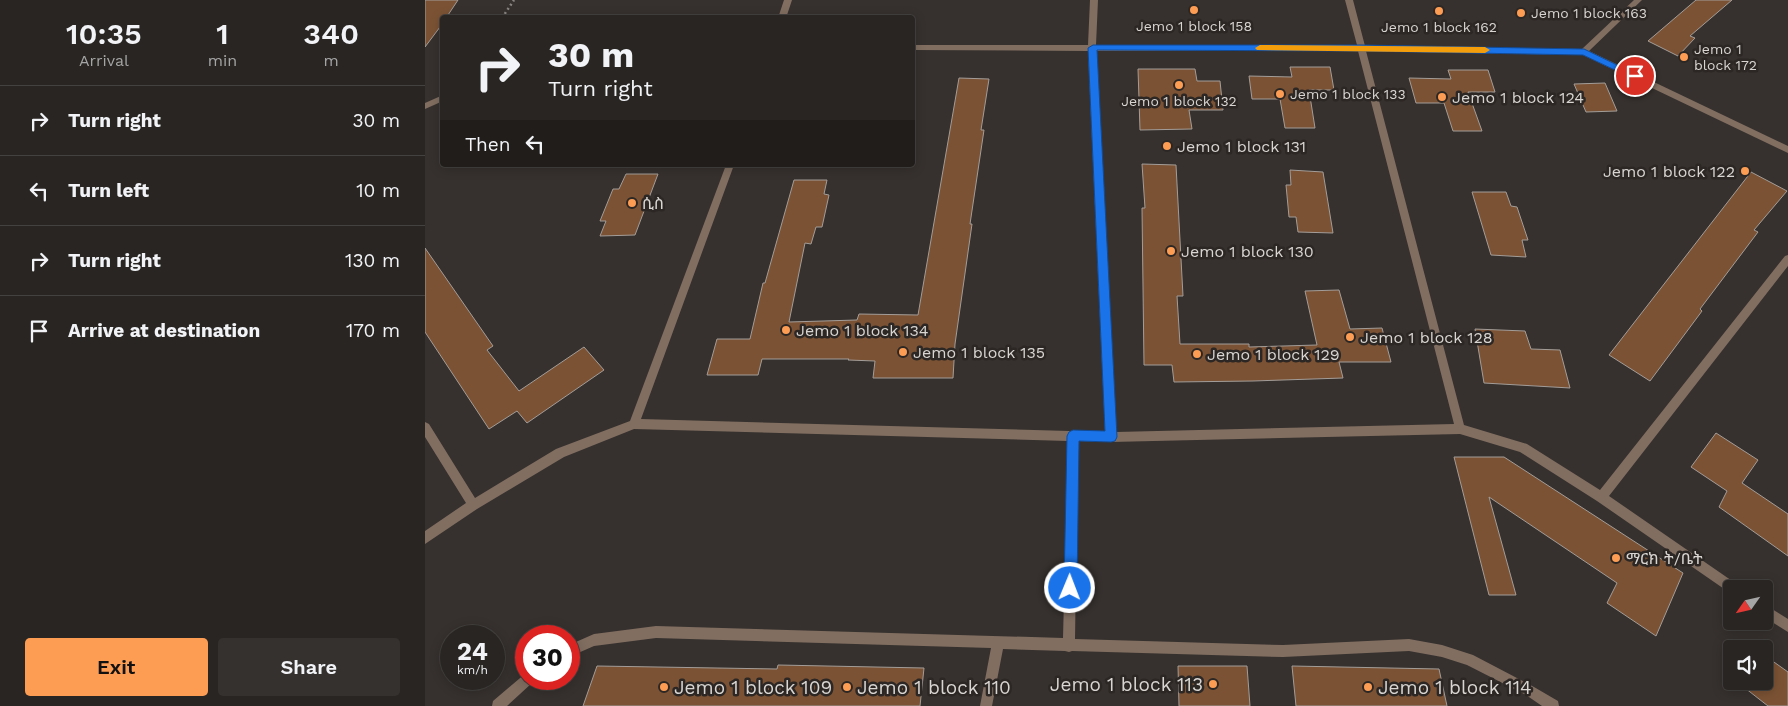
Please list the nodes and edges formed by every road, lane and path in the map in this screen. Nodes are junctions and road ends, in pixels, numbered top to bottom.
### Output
1 (514, 0) edge
2 (788, 0) edge
3 (1094, 0) edge
4 (1349, 0) edge
5 (1638, 0) edge
6 (504, 15) edge
7 (783, 15) edge
8 (915, 48) edge
9 (1093, 48) junction
10 (1361, 48) junction
11 (1584, 52) junction
12 (440, 99) edge
13 (425, 106) edge
14 (1788, 150) edge
15 (729, 167) edge
16 (1788, 259) edge
17 (634, 424) junction
18 (425, 427) edge
19 (1460, 429) junction
20 (1073, 436) junction
21 (1111, 437) junction
22 (1601, 497) junction
23 (473, 506) junction
24 (425, 538) edge
25 (1723, 581) edge
26 (1773, 616) edge
27 (1788, 626) edge
28 (998, 643) junction
29 (580, 646) edge
30 (1069, 646) junction
31 (516, 690) edge
32 (498, 706) edge
33 (986, 706) edge
34 (1553, 706) edge

1 - 6 path
2 - 7 street
3 - 9 street
4 - 10 street
5 - 11 street
8 - 9 street
9 - 10 street
9 - 21 street
10 - 11 street
10 - 19 street
11 - 14 street
12 - 13 street
15 - 17 street
16 - 22 street
17 - 20 street
17 - 23 street
18 - 23 street
19 - 21 street
19 - 22 street
20 - 21 street
20 - 30 street
22 - 25 street
23 - 24 street
26 - 27 street
28 - 29 street
28 - 30 street
28 - 33 street
30 - 34 street
31 - 32 street

